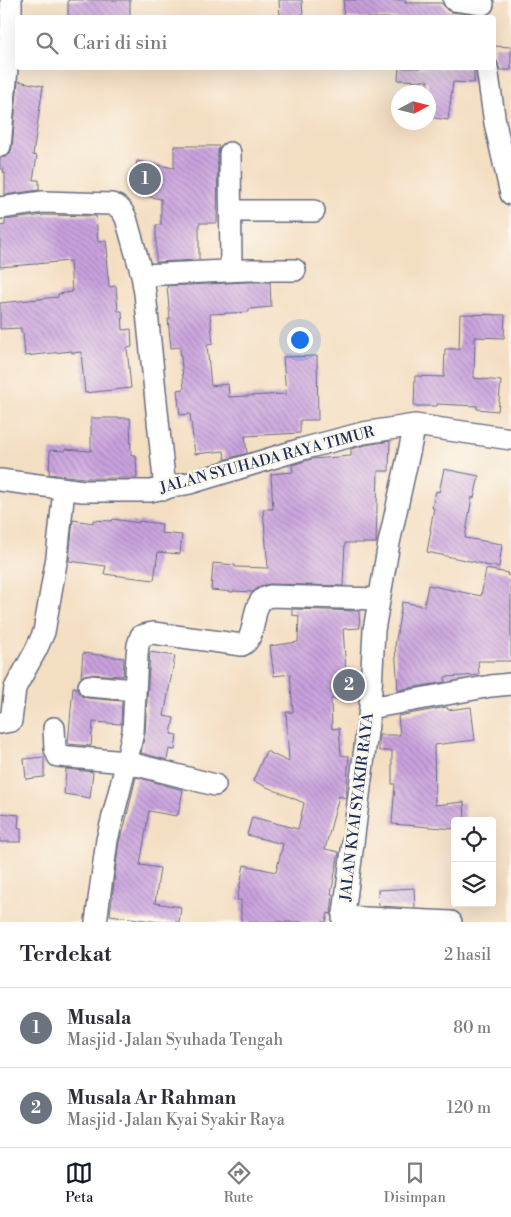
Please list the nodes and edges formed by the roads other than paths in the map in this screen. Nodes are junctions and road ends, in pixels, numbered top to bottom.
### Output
1 (454, 0) edge
2 (482, 7) edge
3 (15, 19) edge
4 (488, 70) edge
5 (503, 122) edge
6 (0, 146) edge
7 (230, 153) dead end
8 (511, 194) edge
9 (0, 208) edge
10 (231, 210) junction
11 (314, 211) dead end
12 (231, 270) junction
13 (295, 270) dead end
14 (142, 275) junction
15 (415, 426) junction
16 (511, 439) edge
17 (0, 480) edge
18 (64, 489) junction
19 (165, 489) junction
20 (379, 600) junction
21 (511, 684) edge
22 (89, 686) dead end
23 (135, 690) junction
24 (370, 708) junction
25 (0, 723) edge
26 (54, 728) dead end
27 (126, 762) junction
28 (215, 785) dead end
29 (343, 920) edge
30 (96, 922) edge
31 (451, 922) edge

1 - 2 street
3 - 6 street
4 - 5 street
5 - 8 street
7 - 10 street
9 - 14 street
10 - 11 street
10 - 12 street
12 - 13 street
12 - 14 street
14 - 19 street
15 - 16 street, JALAN SYUHADA RAYA TIMUR
15 - 19 street, JALAN SYUHADA RAYA TIMUR
15 - 20 street, JALAN KYAI SYAKIR RAYA
17 - 18 street, JALAN SYUHADA RAYA TIMUR
18 - 19 street, JALAN SYUHADA RAYA TIMUR
18 - 25 street
20 - 23 street
20 - 24 street, JALAN KYAI SYAKIR RAYA
21 - 24 street
22 - 23 street
23 - 27 street
24 - 29 street, JALAN KYAI SYAKIR RAYA
26 - 27 street
27 - 28 street
27 - 30 street
29 - 31 street

